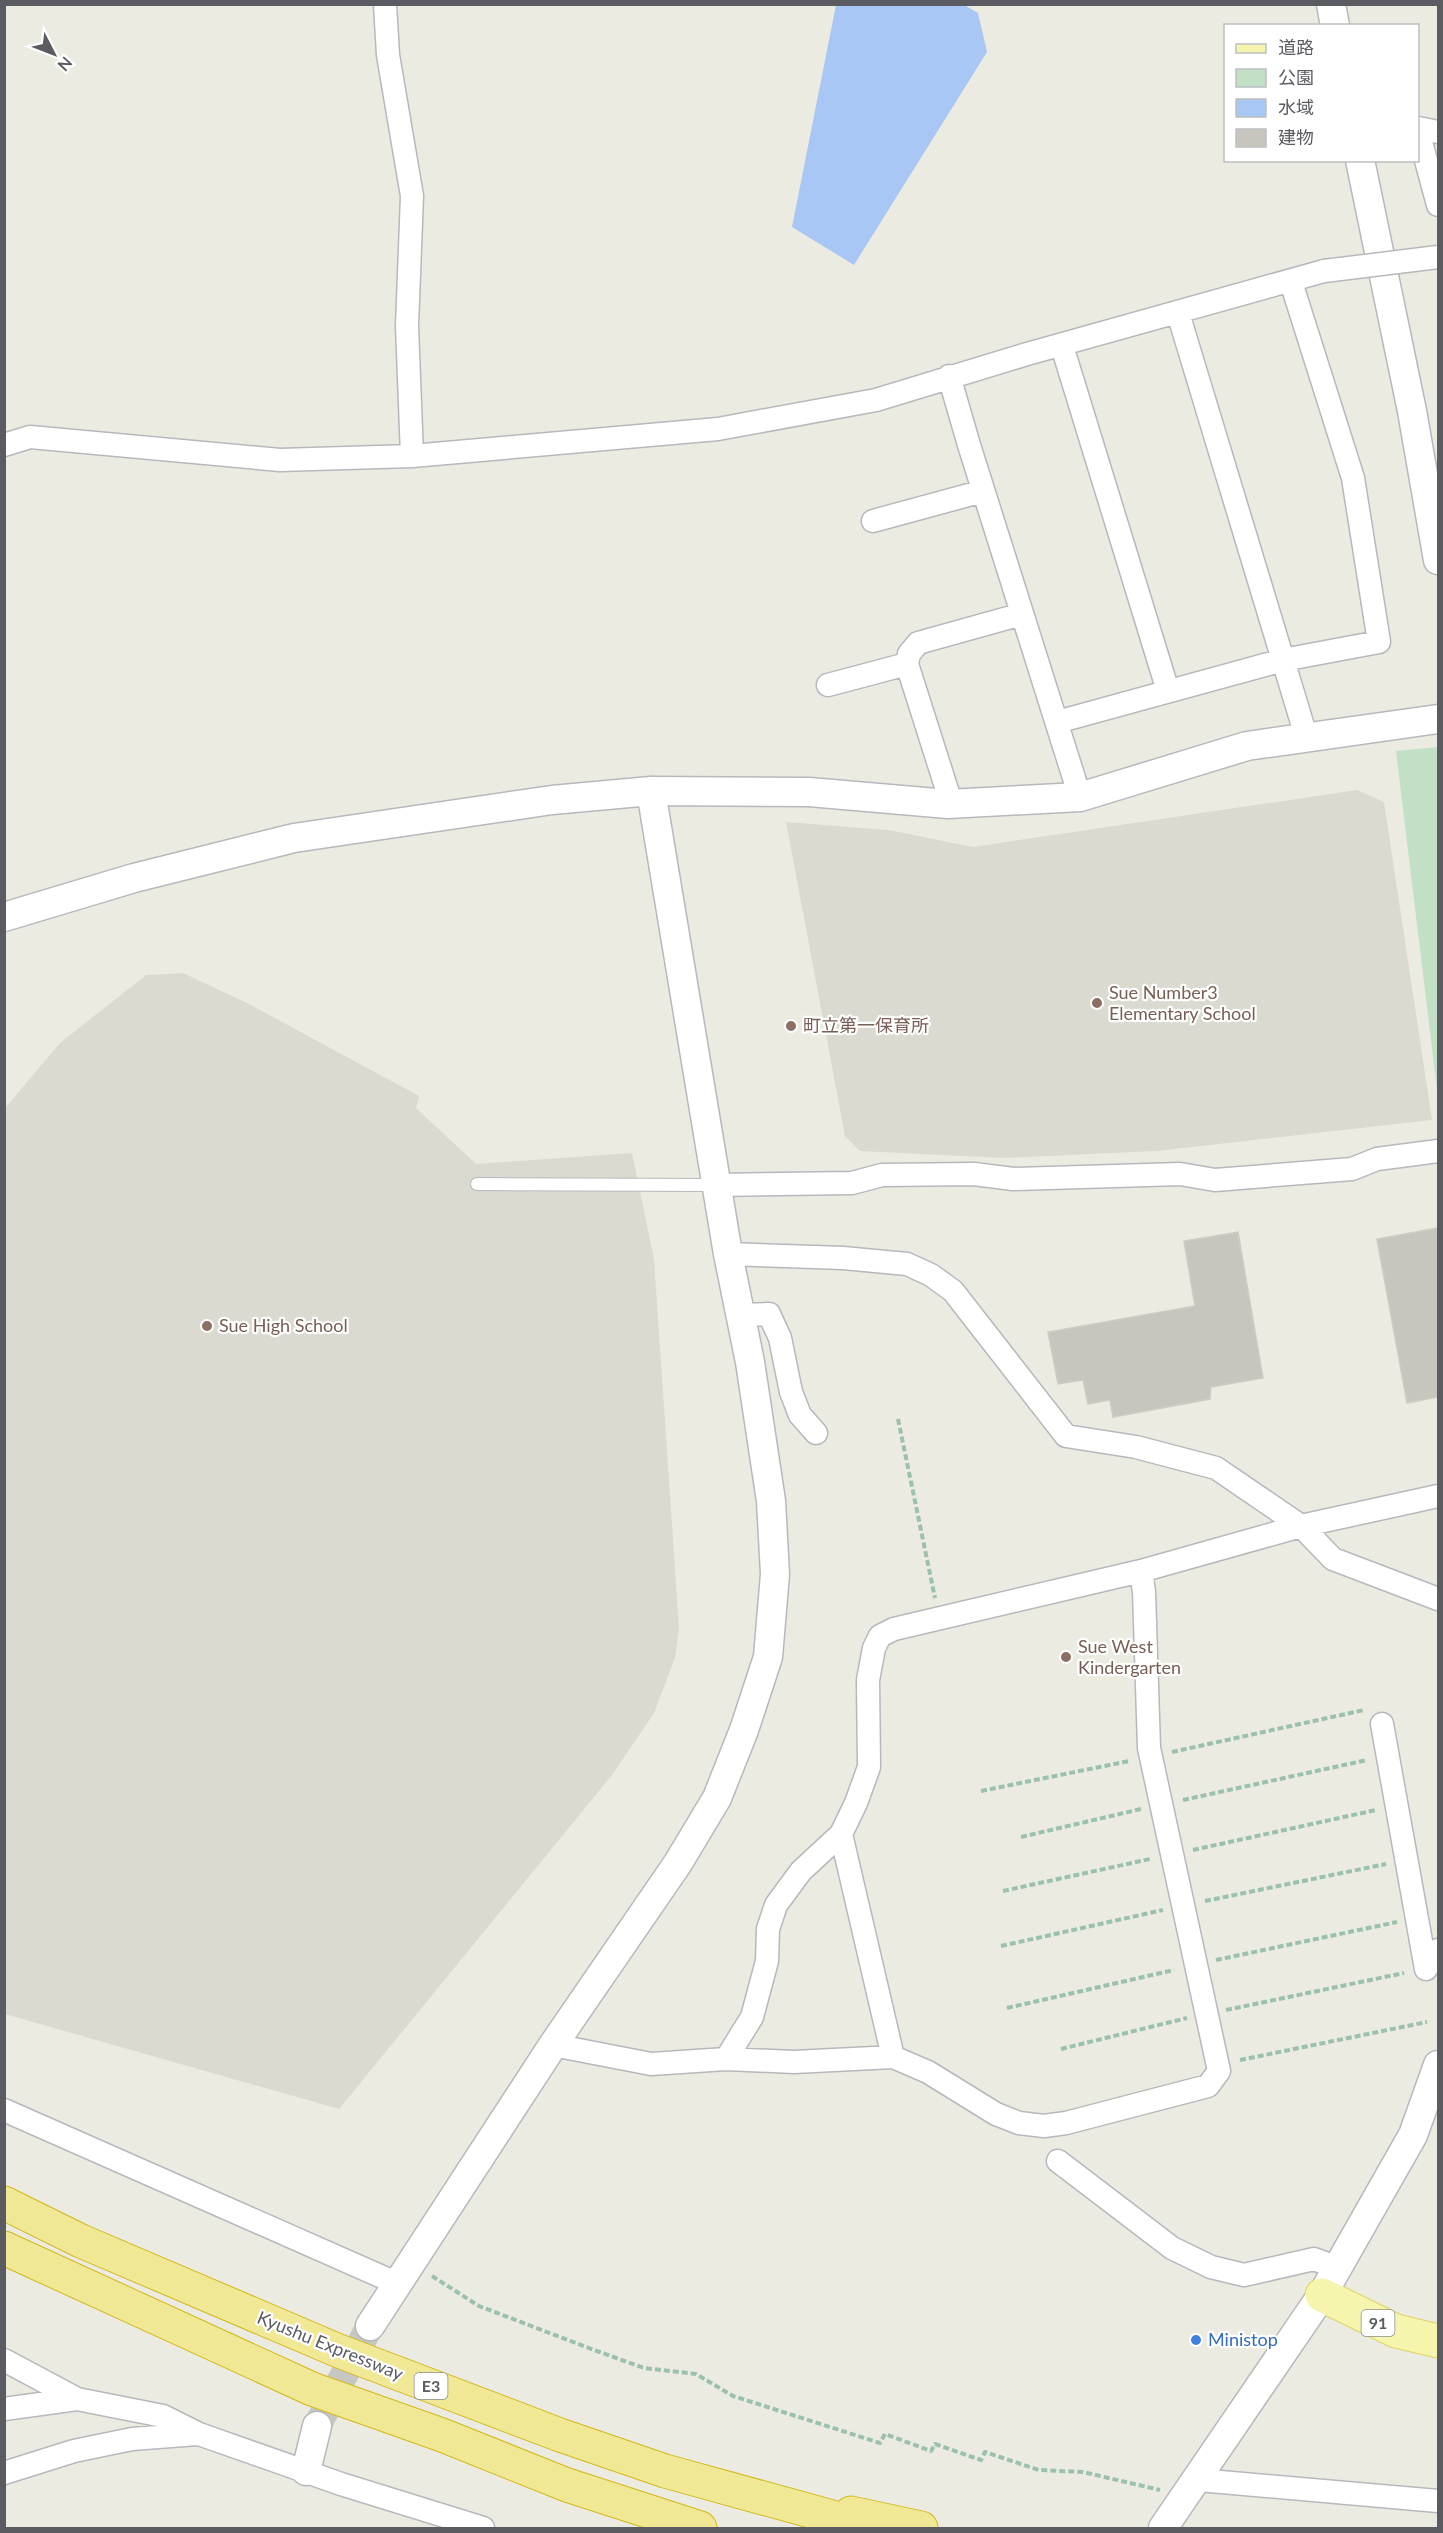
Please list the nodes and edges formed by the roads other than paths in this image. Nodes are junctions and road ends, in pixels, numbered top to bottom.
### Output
1 (385, 4) edge
2 (1331, 4) edge
3 (1335, 24) edge
4 (1419, 130) edge
5 (1438, 132) edge
6 (1419, 134) edge
7 (1360, 162) edge
8 (1438, 205) edge
9 (1438, 257) edge
10 (1291, 282) junction
11 (1178, 313) junction
12 (1062, 346) junction
13 (949, 376) junction
14 (4, 445) edge
15 (412, 456) junction
16 (983, 491) junction
17 (873, 520) dead end
18 (1438, 560) edge
19 (1022, 614) junction
20 (1283, 660) junction
21 (907, 664) junction
22 (828, 686) dead end
23 (1168, 691) junction
24 (1438, 719) edge
25 (1058, 722) junction
26 (1306, 736) junction
27 (651, 791) junction
28 (1080, 796) junction
29 (948, 804) junction
30 (4, 917) edge
31 (1438, 1150) edge
32 (477, 1184) dead end
33 (717, 1185) junction
34 (728, 1254) junction
35 (741, 1315) junction
36 (816, 1433) dead end
37 (1438, 1496) edge
38 (1301, 1526) junction
39 (1141, 1571) junction
40 (1438, 1599) edge
41 (1378, 1716) road end
42 (841, 1834) junction
43 (1438, 1950) edge
44 (553, 2045) junction
45 (893, 2057) junction
46 (726, 2059) junction
47 (1438, 2065) edge
48 (4, 2110) edge
49 (1058, 2161) dead end
50 (4, 2203) edge
51 (4, 2248) edge
52 (403, 2273) junction
53 (1330, 2281) junction
54 (370, 2326) tunnel mouth
55 (1438, 2341) edge
56 (4, 2360) edge
57 (77, 2399) junction
58 (4, 2409) edge
59 (317, 2426) tunnel mouth
60 (199, 2434) junction
61 (665, 2471) junction
62 (306, 2472) junction
63 (4, 2473) edge
64 (1193, 2488) junction
65 (1438, 2501) edge
66 (483, 2529) edge
67 (700, 2529) edge
68 (872, 2529) edge
69 (921, 2529) edge
70 (1163, 2529) edge

1 - 15 street
2 - 3 street
4 - 5 street
6 - 8 street
7 - 18 street
9 - 10 street, bridge
10 - 11 street
10 - 20 street
11 - 12 street
11 - 20 street
12 - 13 street
12 - 23 street
13 - 15 street
13 - 16 street
14 - 15 street
16 - 17 street
16 - 19 street
19 - 21 street
19 - 25 street
20 - 23 street
20 - 26 street
21 - 22 street
21 - 29 street
23 - 25 street
24 - 26 street
25 - 28 street
26 - 28 street
27 - 29 street
27 - 30 street
27 - 33 street
28 - 29 street
31 - 33 street
32 - 33 lane
33 - 34 street
34 - 35 street
34 - 38 street
35 - 36 street
35 - 44 street
37 - 38 street
38 - 39 street
38 - 40 street
39 - 42 street
39 - 45 street
41 - 43 street
42 - 45 street
42 - 46 street
44 - 46 street
44 - 52 street
45 - 46 street
47 - 53 street
48 - 52 street
49 - 53 street
50 - 61 highway, Kyushu Expressway / E3
51 - 67 highway, E3
52 - 54 street
53 - 55 main road, 91
53 - 64 street
56 - 57 street
57 - 58 street
57 - 60 street
59 - 62 street
60 - 62 street
60 - 63 street
61 - 68 highway, Kyushu Expressway / E3
61 - 69 highway
62 - 66 street
64 - 65 street
64 - 70 street

